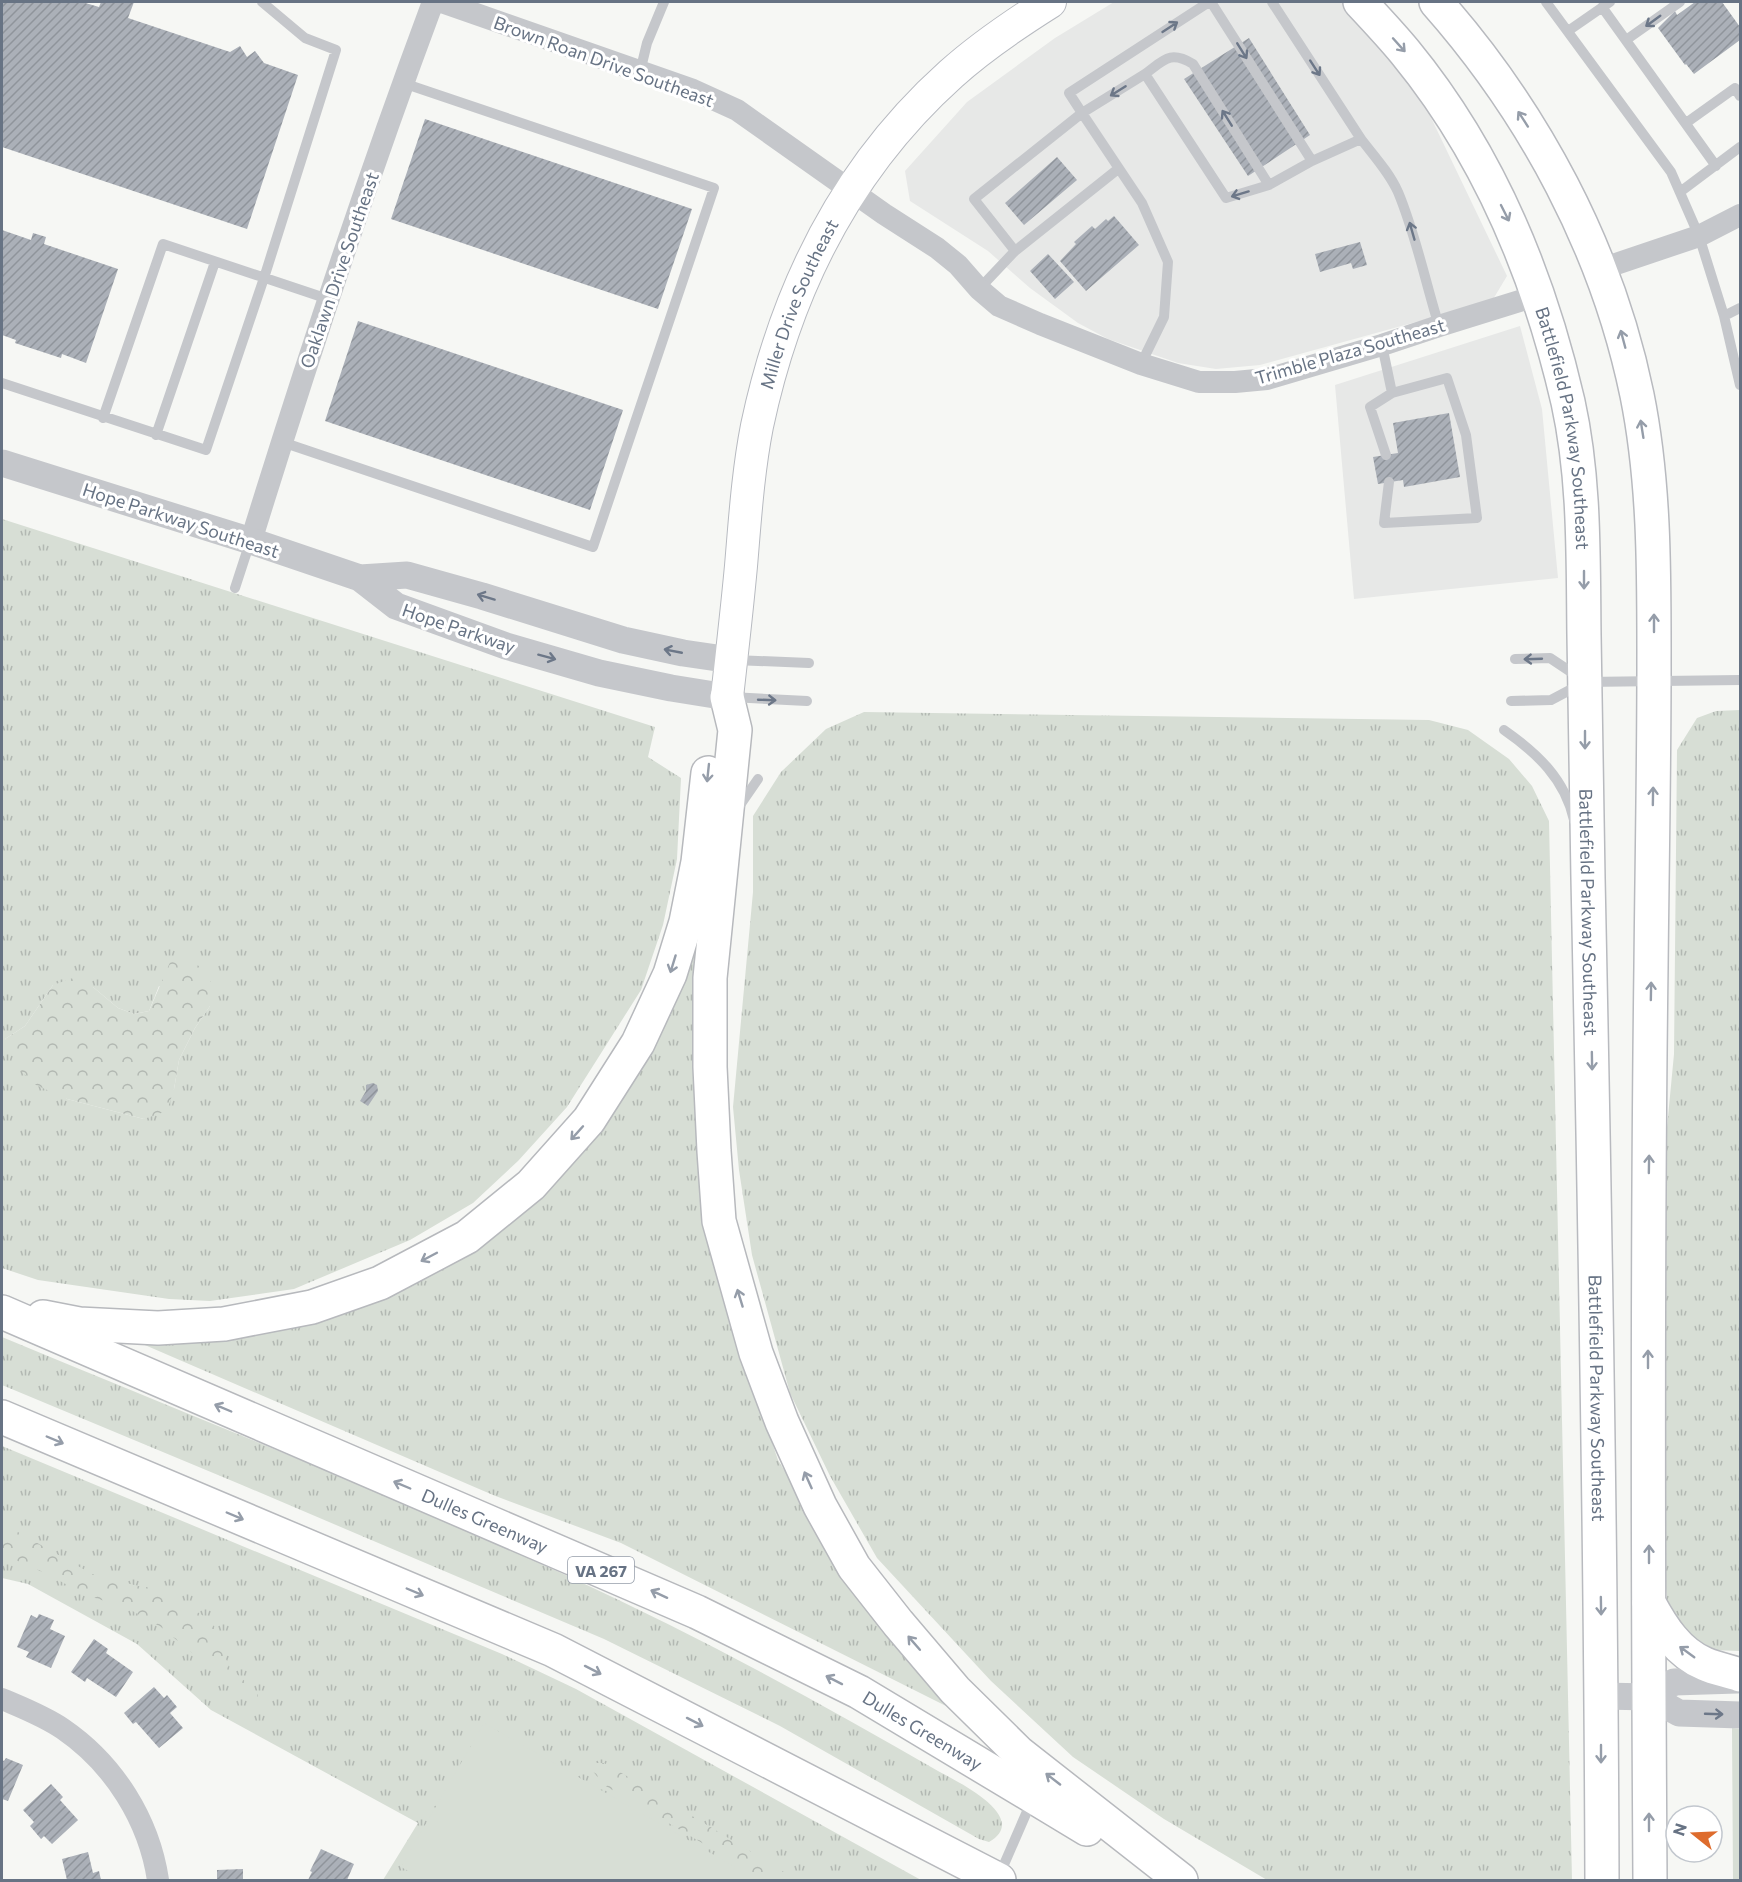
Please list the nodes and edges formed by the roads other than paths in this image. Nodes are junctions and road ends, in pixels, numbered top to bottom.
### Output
1 (262, 2) edge
2 (433, 2) edge
3 (442, 2) edge
4 (663, 2) edge
5 (1050, 2) edge
6 (1210, 2) edge
7 (1272, 2) edge
8 (1360, 2) edge
9 (1436, 2) edge
10 (1546, 2) edge
11 (1680, 2) edge
12 (1606, 4) edge
13 (1568, 31) junction
14 (1626, 40) junction
15 (640, 72) junction
16 (1144, 74) junction
17 (403, 82) junction
18 (1739, 89) edge
19 (1082, 113) junction
20 (1686, 123) junction
21 (1361, 139) junction
22 (1740, 147) edge
23 (1312, 161) junction
24 (1716, 166) junction
25 (1118, 169) junction
26 (1269, 185) junction
27 (852, 189) junction
28 (1680, 192) junction
29 (1740, 215) edge
30 (1699, 236) junction
31 (1015, 251) junction
32 (215, 262) junction
33 (1601, 269) junction
34 (264, 278) junction
35 (979, 289) junction
36 (1539, 295) junction
37 (328, 298) junction
38 (1740, 308) edge
39 (1724, 316) junction
40 (1439, 326) junction
41 (1382, 345) junction
42 (1142, 364) junction
43 (2, 383) edge
44 (1740, 385) edge
45 (1392, 393) junction
46 (103, 418) junction
47 (156, 435) junction
48 (282, 442) junction
49 (1386, 455) dead end
50 (2, 463) edge
51 (1389, 482) dead end
52 (250, 541) junction
53 (360, 578) junction
54 (235, 588) dead end
55 (1515, 659) dead end
56 (731, 660) junction
57 (809, 663) dead end
58 (1740, 680) edge
59 (1585, 682) junction
60 (1654, 682) junction
61 (727, 697) junction
62 (1511, 700) dead end
63 (807, 701) dead end
64 (1504, 730) dead end
65 (759, 779) dead end
66 (724, 839) junction
67 (1588, 900) junction
68 (2, 1311) edge
69 (2, 1417) edge
70 (1648, 1603) junction
71 (1740, 1675) edge
72 (1740, 1680) edge
73 (1602, 1696) junction
74 (1650, 1697) junction
75 (2, 1699) edge
76 (1740, 1715) edge
77 (813, 1783) junction
78 (1034, 1797) junction
79 (998, 1880) edge
80 (158, 1881) edge
81 (956, 1881) edge
82 (1174, 1881) edge
83 (1181, 1881) edge
84 (1602, 1881) edge
85 (1650, 1881) edge

1 - 34 lane
2 - 17 street, Oaklawn Drive Southeast
3 - 15 street, Brown Roan Drive Southeast
4 - 15 lane
5 - 27 main road, Miller Drive Southeast
19 -> 6 lane
6 -> 23 lane
7 -> 21 lane
8 -> 36 main road, Battlefield Parkway Southeast
33 -> 9 main road
10 - 13 lane
11 -> 14 lane
12 - 13 lane
12 - 14 lane
13 - 28 lane
14 - 20 lane
15 - 27 street, Brown Roan Drive Southeast
16 -> 19 lane
26 -> 16 lane
26 -> 16 lane
17 - 37 street, Oaklawn Drive Southeast
17 - 48 lane
18 - 20 lane
19 - 25 lane
19 - 31 lane
20 - 24 lane
21 - 23 lane
40 -> 21 lane
22 - 24 lane
23 - 26 lane
24 - 28 lane
25 - 31 lane
25 - 42 lane
27 - 35 street, Trimble Plaza Southeast
27 - 56 main road, Miller Drive Southeast
28 - 30 lane
29 - 30 street
30 - 33 street
30 - 39 lane
31 - 35 lane
32 - 34 lane
32 - 46 lane
32 - 47 lane
60 -> 33 main road
34 - 37 lane
34 - 47 lane
35 - 42 street, Trimble Plaza Southeast
36 - 40 street, Trimble Plaza Southeast
36 -> 59 main road, Battlefield Parkway Southeast
37 - 48 street, Oaklawn Drive Southeast
38 - 39 lane
39 - 44 lane
40 - 41 street, Trimble Plaza Southeast
41 - 42 street, Trimble Plaza Southeast
41 - 45 lane
43 - 46 lane
45 - 49 lane
45 - 51 lane
46 - 47 lane
48 - 52 street, Oaklawn Drive Southeast
50 - 52 street, Hope Parkway Southeast
52 - 53 street, Hope Parkway Southeast
52 - 54 lane
56 -> 53 street, Hope Parkway
53 -> 61 street, Hope Parkway
59 -> 55 lane
56 - 57 lane, Hope Parkway
56 - 61 main road, Miller Drive Southeast
58 - 60 lane
59 - 60 lane
59 - 62 lane
59 -> 67 main road, Battlefield Parkway Southeast
70 -> 60 main road
61 -> 63 lane, Hope Parkway
61 - 66 main road
61 -> 68 main road
64 - 67 lane
65 - 66 lane
83 -> 66 main road
67 -> 73 main road, Battlefield Parkway Southeast
78 -> 68 main road, Dulles Greenway / VA 267
69 -> 77 main road
71 -> 70 main road
70 - 74 main road
72 - 74 street
73 - 74 street
73 -> 84 main road, Battlefield Parkway Southeast
74 -> 76 street
85 -> 74 main road
75 - 80 street
77 - 79 main road
77 - 81 main road
78 - 79 lane
78 - 82 main road, Dulles Greenway / VA 267

